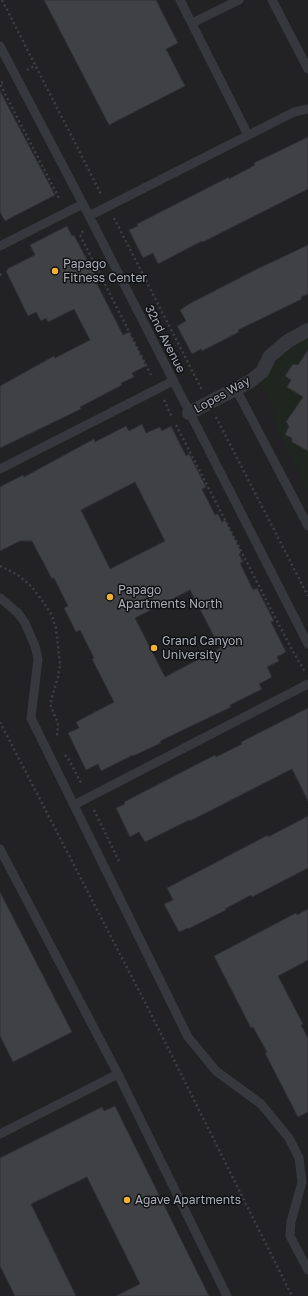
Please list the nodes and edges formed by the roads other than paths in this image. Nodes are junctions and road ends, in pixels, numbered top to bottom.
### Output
1 (180, 0) edge
2 (239, 0) edge
3 (272, 0) edge
4 (192, 23) junction
5 (0, 46) edge
6 (308, 69) edge
7 (308, 109) edge
8 (248, 135) junction
9 (83, 204) junction
10 (89, 216) junction
11 (0, 246) edge
12 (308, 330) edge
13 (173, 381) junction
14 (236, 389) junction
15 (189, 413) junction
16 (0, 469) edge
17 (308, 526) edge
18 (0, 598) edge
19 (308, 644) edge
20 (308, 684) edge
21 (74, 805) junction
22 (0, 849) edge
23 (118, 1074) junction
24 (0, 1134) edge
25 (305, 1177) edge
26 (308, 1270) edge
27 (227, 1296) edge

1 - 4 lane
2 - 4 lane
3 - 6 lane
4 - 8 lane
5 - 9 lane, 32nd Avenue
7 - 8 lane
8 - 10 lane
9 - 10 lane, 32nd Avenue
9 - 11 lane
10 - 13 lane, 32nd Avenue
12 - 14 street, Lopes Way
13 - 15 lane, 32nd Avenue
13 - 16 lane
14 - 15 street, Lopes Way
14 - 17 lane
15 - 19 lane, 32nd Avenue
18 - 21 lane
20 - 21 lane
21 - 25 lane
22 - 23 lane
23 - 24 lane
23 - 27 lane
25 - 26 lane

